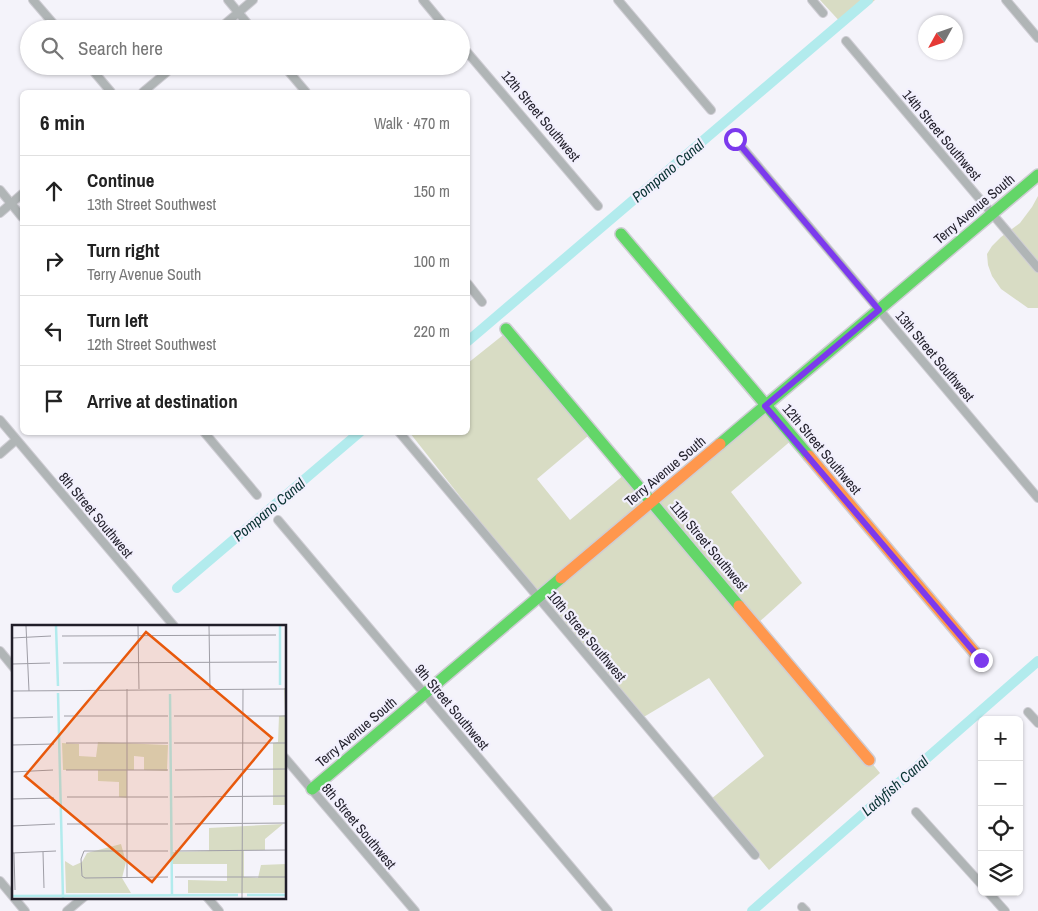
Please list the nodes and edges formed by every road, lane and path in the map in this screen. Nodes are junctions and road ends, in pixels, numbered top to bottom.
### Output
1 (34, 0) edge
2 (228, 0) edge
3 (254, 0) edge
4 (423, 0) edge
5 (618, 0) edge
6 (812, 0) edge
7 (1006, 0) edge
8 (239, 13) junction
9 (823, 13) dead end
10 (51, 20) edge
11 (230, 20) edge
12 (245, 20) edge
13 (440, 20) edge
14 (1038, 38) edge
15 (846, 41) dead end
16 (470, 56) edge
17 (97, 75) edge
18 (163, 75) edge
19 (292, 75) edge
20 (109, 90) edge
21 (145, 90) edge
22 (304, 90) edge
23 (710, 110) dead end
24 (735, 139) dead end
25 (1038, 175) edge
26 (0, 190) edge
27 (20, 196) edge
28 (12, 204) junction
29 (598, 206) dead end
30 (0, 213) edge
31 (20, 214) edge
32 (992, 214) junction
33 (621, 234) dead end
34 (1038, 268) edge
35 (470, 287) edge
36 (482, 302) dead end
37 (879, 310) junction
38 (506, 328) dead end
39 (765, 406) junction
40 (0, 420) edge
41 (207, 435) edge
42 (402, 435) edge
43 (16, 440) junction
44 (0, 454) edge
45 (257, 495) dead end
46 (1038, 498) edge
47 (651, 502) junction
48 (278, 520) dead end
49 (539, 598) junction
50 (173, 625) edge
51 (0, 652) edge
52 (981, 660) dead end
53 (12, 666) edge
54 (424, 694) junction
55 (1028, 712) dead end
56 (1038, 724) edge
57 (286, 759) edge
58 (869, 760) dead end
59 (312, 789) junction
60 (916, 812) dead end
61 (755, 855) dead end
62 (0, 881) edge
63 (978, 881) edge
64 (12, 895) edge
65 (992, 896) edge
66 (14, 898) edge
67 (83, 898) edge
68 (208, 898) edge
69 (25, 911) edge
70 (67, 911) edge
71 (219, 911) edge
72 (415, 911) edge
73 (608, 911) edge
74 (1005, 911) edge

1 - 10 street
2 - 8 street
3 - 8 street
4 - 13 street
5 - 23 street
6 - 9 street
7 - 14 street
8 - 11 street
8 - 12 street
15 - 32 street, 14th Street Southwest
16 - 29 street, 12th Street Southwest
17 - 20 street
18 - 21 street
19 - 22 street
24 - 37 street, 13th Street Southwest
25 - 32 street, Terry Avenue South
26 - 28 street
27 - 28 street
28 - 30 street
28 - 31 street
32 - 34 street, 14th Street Southwest
32 - 37 street, Terry Avenue South
33 - 39 street, 12th Street Southwest
35 - 36 street
37 - 39 street, Terry Avenue South
37 - 46 street, 13th Street Southwest
38 - 47 street, 11th Street Southwest
39 - 47 street, Terry Avenue South
39 - 52 street, 12th Street Southwest
40 - 43 street, 8th Street Southwest
41 - 45 street
42 - 49 street, 10th Street Southwest
43 - 44 street
43 - 50 street, 8th Street Southwest
47 - 49 street, Terry Avenue South
47 - 58 street, 11th Street Southwest
48 - 54 street, 9th Street Southwest
49 - 54 street, Terry Avenue South
49 - 61 street, 10th Street Southwest
51 - 53 street
54 - 59 street, Terry Avenue South
54 - 73 street, 9th Street Southwest
55 - 56 street
57 - 59 street, 8th Street Southwest
59 - 72 street, 8th Street Southwest
60 - 63 street
62 - 64 street
65 - 74 street
66 - 69 street
67 - 70 street
68 - 71 street

